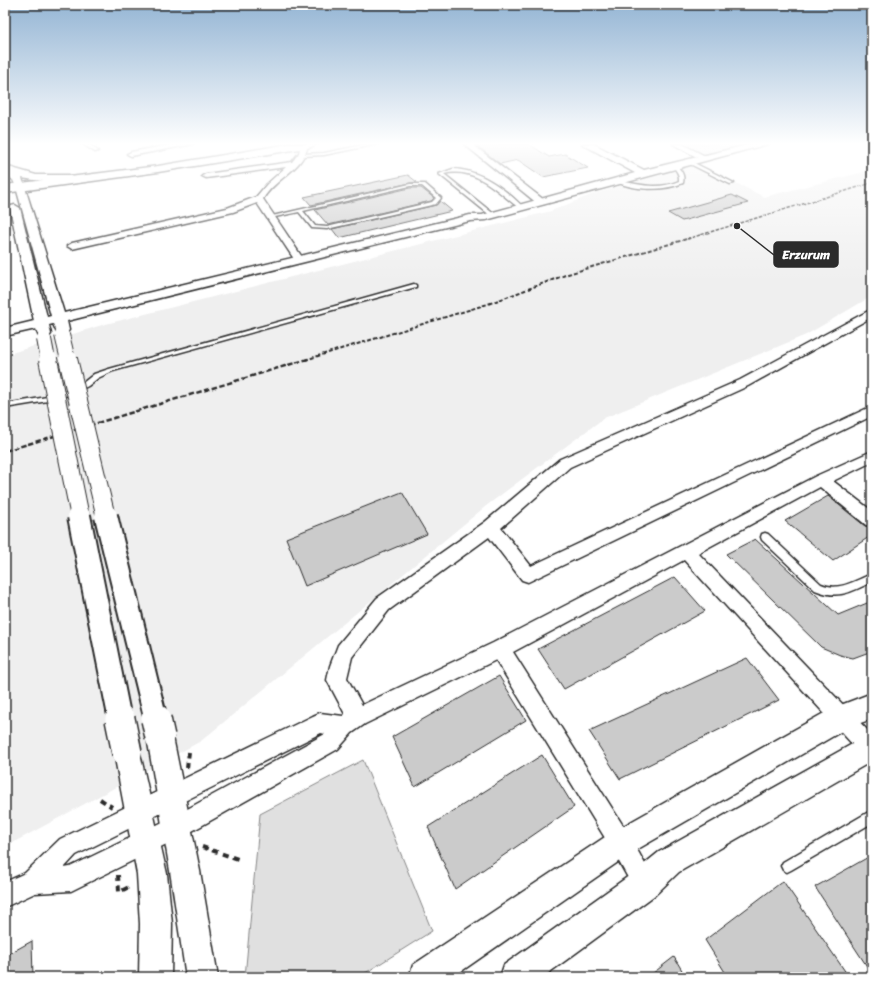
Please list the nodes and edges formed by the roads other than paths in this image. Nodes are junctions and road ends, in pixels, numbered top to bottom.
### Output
1 (11, 190) edge
2 (15, 190) edge
3 (45, 190) edge
4 (264, 190) edge
5 (389, 190) edge
6 (429, 190) edge
7 (458, 190) edge
8 (497, 190) edge
9 (525, 190) edge
10 (585, 190) edge
11 (259, 199) junction
12 (25, 201) junction
13 (541, 202) junction
14 (521, 207) junction
15 (300, 210) junction
16 (487, 216) junction
17 (270, 217) junction
18 (72, 246) dead end
19 (299, 260) junction
20 (414, 286) dead end
21 (872, 312) edge
22 (53, 329) junction
23 (5, 332) edge
24 (5, 340) edge
25 (5, 406) edge
26 (872, 411) edge
27 (872, 456) edge
28 (821, 480) junction
29 (872, 520) edge
30 (491, 527) junction
31 (765, 537) dead end
32 (686, 551) junction
33 (872, 578) edge
34 (500, 649) junction
35 (871, 708) edge
36 (842, 717) junction
37 (352, 721) junction
38 (871, 748) edge
39 (171, 796) junction
40 (139, 812) junction
41 (872, 816) edge
42 (177, 827) junction
43 (145, 843) junction
44 (621, 843) junction
45 (786, 866) dead end
46 (33, 881) junction
47 (644, 884) junction
48 (5, 895) edge
49 (155, 977) edge
50 (202, 977) edge
51 (425, 977) edge
52 (516, 977) edge

1 - 22 street
2 - 12 street
3 - 12 street
4 - 11 street
5 - 15 lane
6 - 15 lane
7 - 16 lane
8 - 14 lane
9 - 13 street
10 - 13 street
11 - 17 street
11 - 18 street
12 - 22 street
13 - 14 street
14 - 16 street
15 - 17 lane
16 - 19 street
16 - 22 street
17 - 19 street
19 - 22 street
20 - 25 lane
21 - 30 street
22 - 23 street
22 - 24 street
22 - 39 street, bridge
22 - 40 street, bridge
26 - 30 street
27 - 28 street
28 - 29 street
28 - 32 street
30 - 37 street
31 - 33 lane
32 - 34 street
32 - 36 street
34 - 37 street
34 - 44 street
35 - 36 street
36 - 38 street
36 - 44 street
37 - 39 street
37 - 42 street
38 - 47 street
39 - 40 street
39 - 42 street
40 - 43 street
40 - 46 street
41 - 45 lane
42 - 43 street
42 - 50 street
43 - 46 street
43 - 49 street
44 - 47 street
44 - 51 street
46 - 48 street
47 - 52 street

